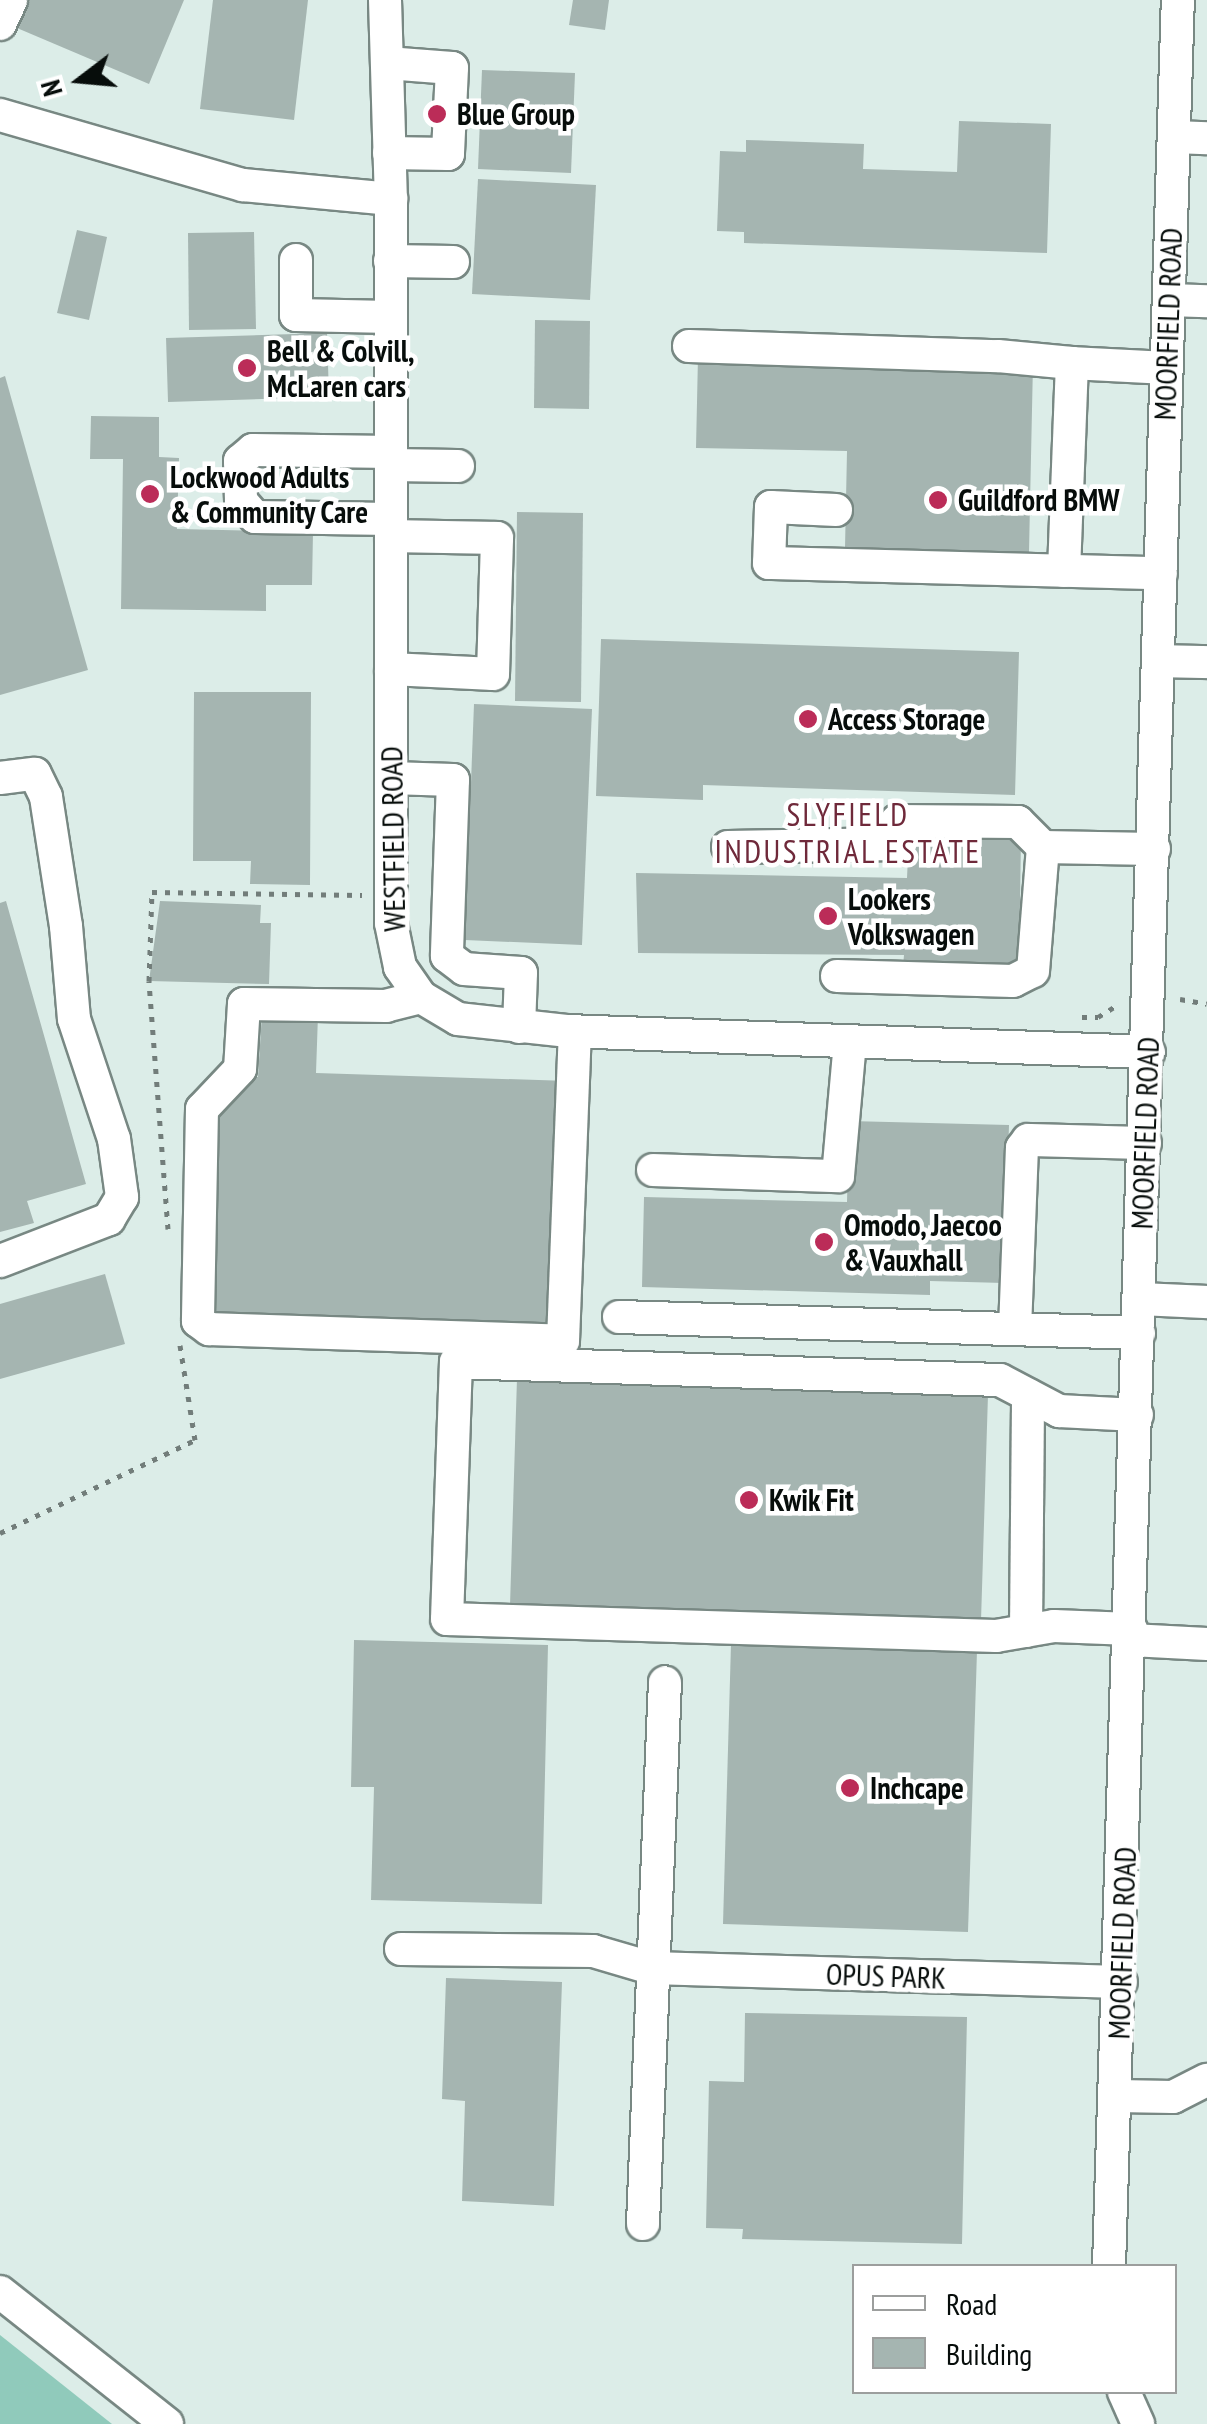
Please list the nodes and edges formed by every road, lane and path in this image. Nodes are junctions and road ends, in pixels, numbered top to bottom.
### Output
1 (11, 0) edge
2 (386, 0) edge
3 (1178, 0) edge
4 (0, 24) edge
5 (387, 64) junction
6 (0, 116) edge
7 (1174, 137) junction
8 (1207, 138) edge
9 (389, 153) junction
10 (390, 199) junction
11 (296, 260) dead end
12 (390, 262) junction
13 (453, 262) dead end
14 (1169, 300) junction
15 (1207, 301) edge
16 (390, 317) junction
17 (689, 346) dead end
18 (1072, 363) junction
19 (1166, 368) junction
20 (391, 458) junction
21 (458, 466) dead end
22 (836, 510) dead end
23 (391, 528) junction
24 (1064, 571) junction
25 (1161, 573) junction
26 (1159, 661) junction
27 (1207, 662) edge
28 (390, 669) junction
29 (0, 778) edge
30 (391, 778) junction
31 (728, 846) dead end
32 (1042, 846) junction
33 (1154, 848) junction
34 (391, 896) junction
35 (837, 976) dead end
36 (421, 997) junction
37 (1180, 999) dead end
38 (1120, 1003) dead end
39 (1207, 1004) edge
40 (1079, 1017) dead end
41 (519, 1028) junction
42 (575, 1032) junction
43 (850, 1042) junction
44 (1149, 1052) junction
45 (1145, 1143) junction
46 (654, 1170) dead end
47 (169, 1245) dead end
48 (0, 1261) edge
49 (1140, 1299) junction
50 (1207, 1302) edge
51 (619, 1317) dead end
52 (1015, 1329) junction
53 (1139, 1332) junction
54 (179, 1336) dead end
55 (1028, 1394) junction
56 (1138, 1415) junction
57 (0, 1533) edge
58 (1026, 1631) junction
59 (1131, 1635) junction
60 (1207, 1644) edge
61 (665, 1682) dead end
62 (402, 1949) dead end
63 (651, 1968) junction
64 (1121, 1982) junction
65 (1207, 2080) edge
66 (1116, 2096) junction
67 (643, 2224) dead end
68 (1109, 2264) edge
69 (0, 2292) edge
70 (1125, 2394) edge
71 (167, 2424) edge
72 (1138, 2424) edge

1 - 4 street
2 - 5 street, WESTFIELD ROAD
3 - 7 street, MOORFIELD ROAD
5 - 9 street, WESTFIELD ROAD
5 - 9 street
6 - 10 street
7 - 8 street
7 - 14 street, MOORFIELD ROAD
9 - 10 street, WESTFIELD ROAD
10 - 12 street, WESTFIELD ROAD
11 - 16 street
12 - 13 street
12 - 16 street, WESTFIELD ROAD
14 - 15 street
14 - 19 street, MOORFIELD ROAD
16 - 20 street, WESTFIELD ROAD
17 - 18 street
18 - 19 street
18 - 24 street
19 - 25 street, MOORFIELD ROAD
20 - 21 street
20 - 23 street, WESTFIELD ROAD
20 - 23 street
22 - 24 street
23 - 28 street, WESTFIELD ROAD
23 - 28 street
24 - 25 street
25 - 26 street, MOORFIELD ROAD
26 - 27 street
26 - 33 street, MOORFIELD ROAD
28 - 30 street, WESTFIELD ROAD
29 - 48 street
30 - 34 street, WESTFIELD ROAD
30 - 41 street
31 - 32 street
32 - 33 street
32 - 35 street
33 - 44 street, MOORFIELD ROAD
34 - 36 street, WESTFIELD ROAD
34 - 47 path
36 - 41 street
36 - 42 street
37 - 39 path
38 - 40 path
41 - 42 street
42 - 43 street
43 - 44 street
43 - 46 street
44 - 45 street, MOORFIELD ROAD
45 - 49 street, MOORFIELD ROAD
45 - 52 street
49 - 50 street
49 - 53 street, MOORFIELD ROAD
51 - 52 street
52 - 53 street
53 - 56 street, MOORFIELD ROAD
54 - 57 path
55 - 56 street
55 - 58 street
55 - 58 street
56 - 59 street, MOORFIELD ROAD
58 - 59 street
59 - 60 street
59 - 64 street, MOORFIELD ROAD
61 - 63 street
62 - 63 street, OPUS PARK
63 - 64 street, OPUS PARK
63 - 67 street
64 - 66 street, MOORFIELD ROAD
65 - 66 street
66 - 68 street, MOORFIELD ROAD
69 - 71 street
70 - 72 street

